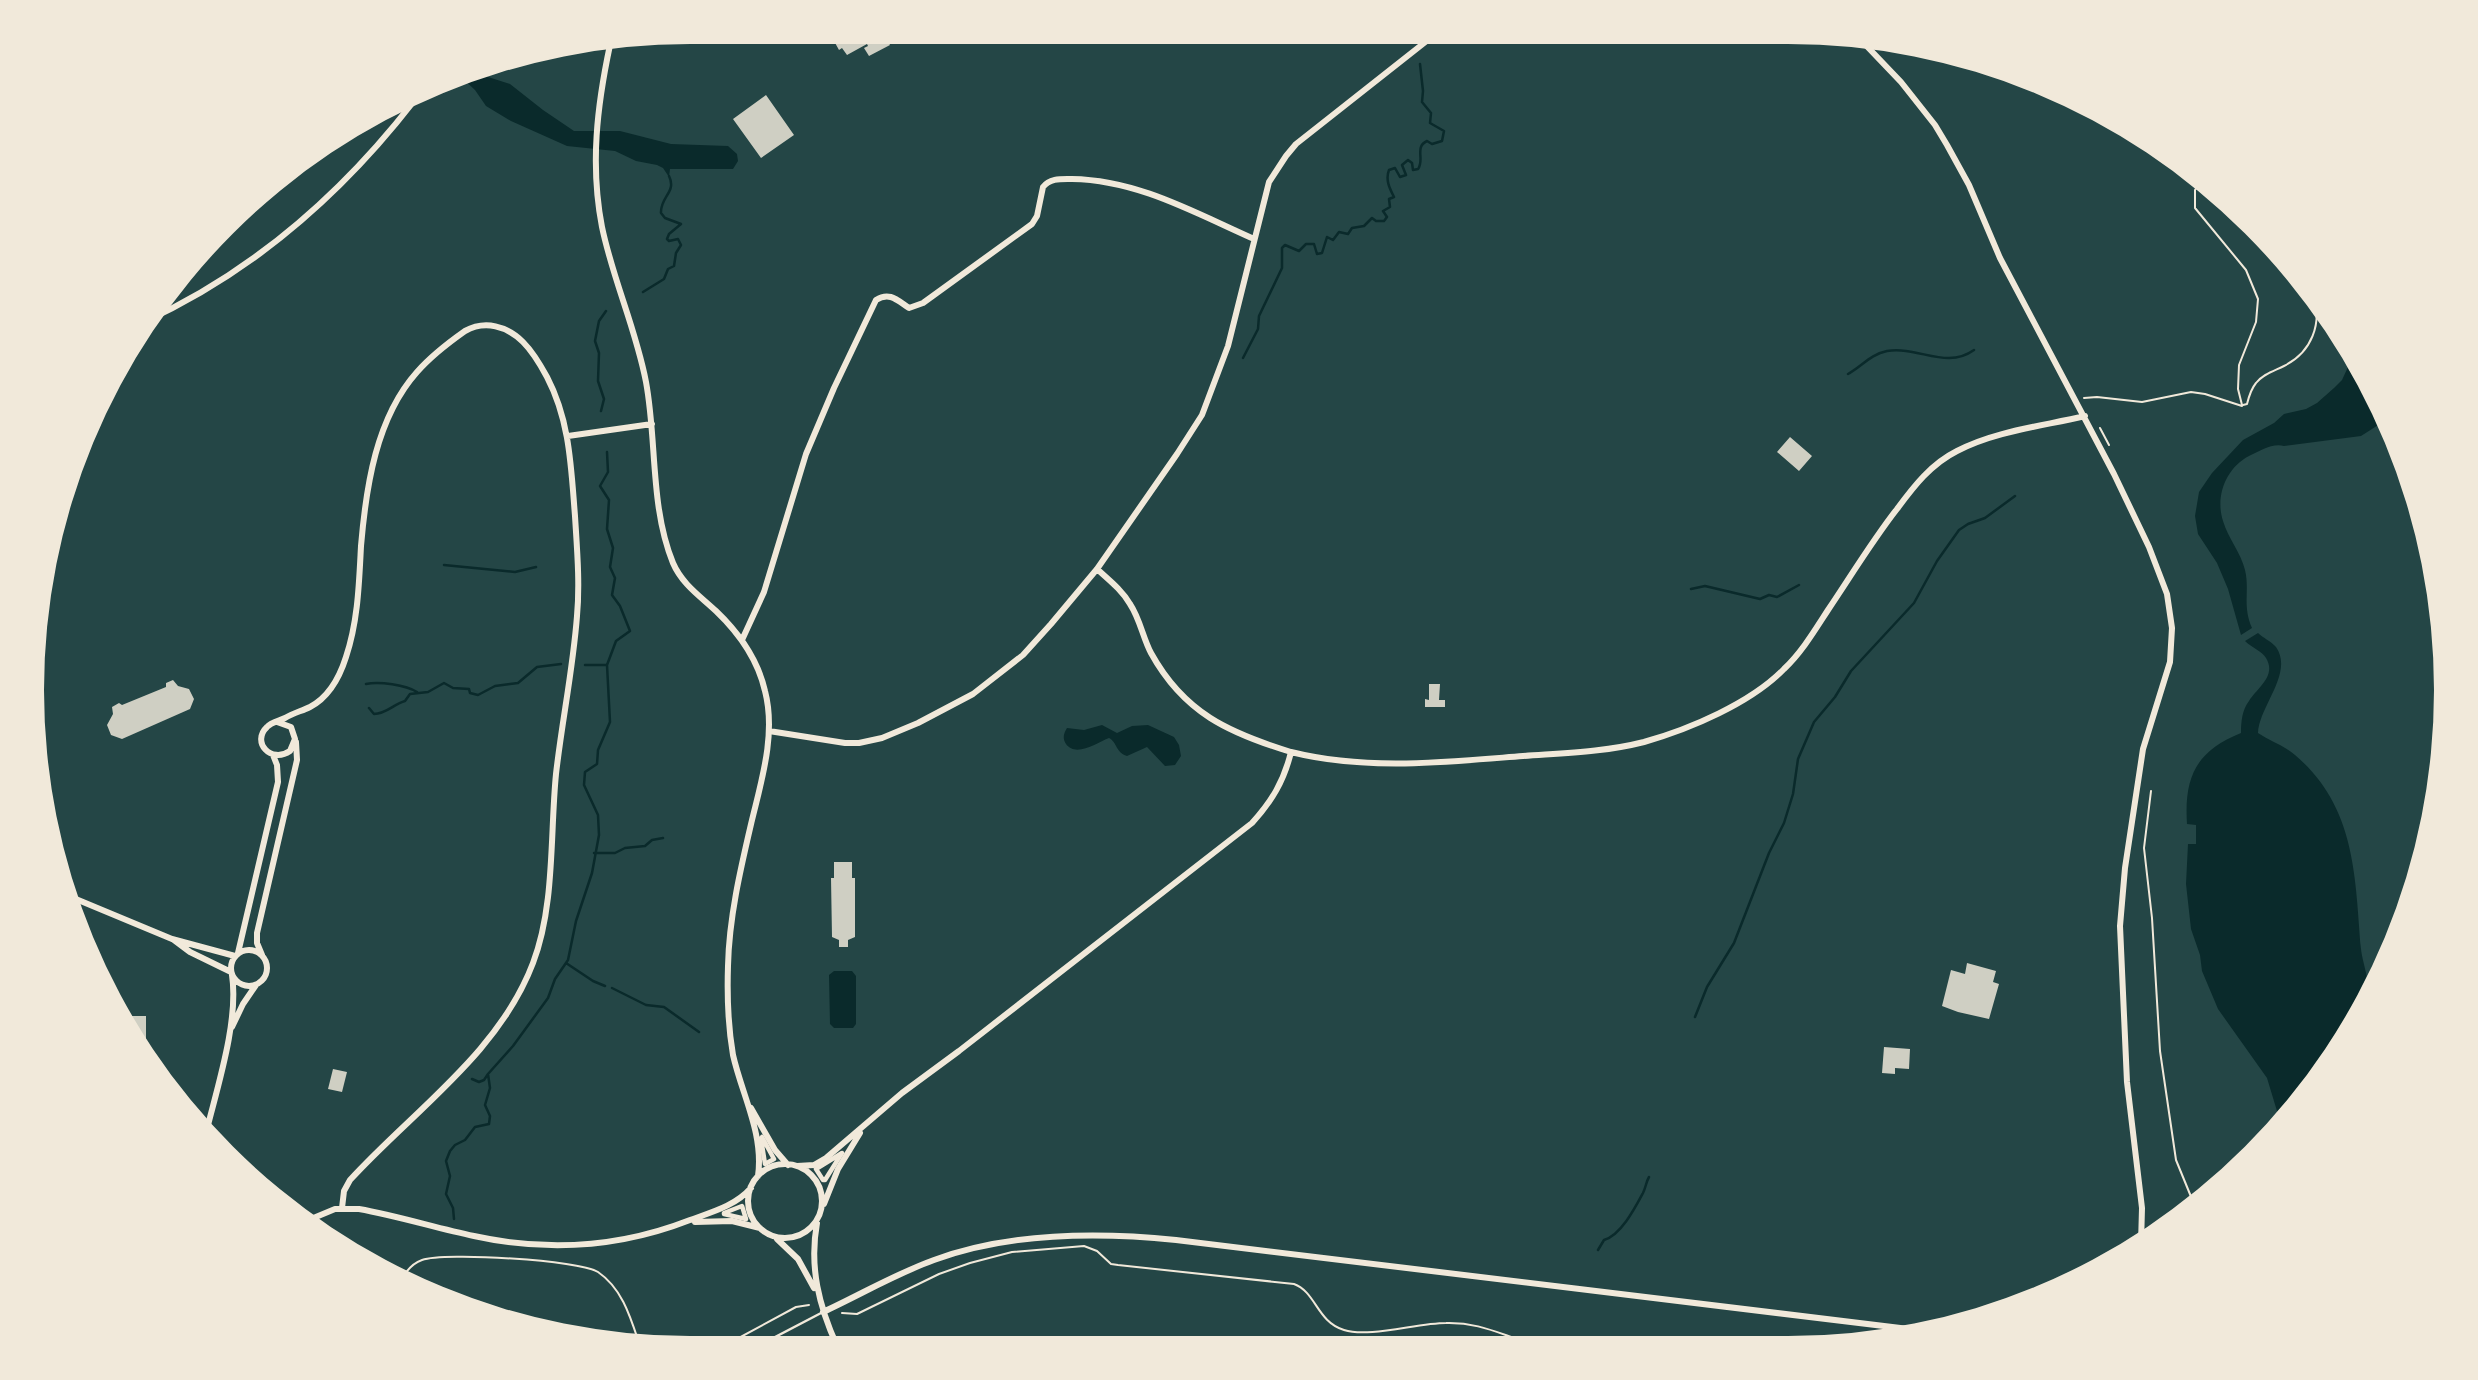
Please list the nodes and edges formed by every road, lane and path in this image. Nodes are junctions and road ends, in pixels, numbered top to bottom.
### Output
1 (1423, 44) edge
2 (609, 49) edge
3 (1869, 49) edge
4 (408, 108) edge
5 (2196, 189) edge
6 (1254, 239) junction
7 (169, 309) edge
8 (2317, 320) edge
9 (2083, 398) dead end
10 (2242, 406) junction
11 (2085, 416) junction
12 (652, 424) junction
13 (569, 436) junction
14 (1097, 569) junction
15 (742, 640) junction
16 (277, 722) junction
17 (769, 731) junction
18 (295, 739) junction
19 (1291, 752) junction
20 (273, 755) junction
21 (2151, 791) dead end
22 (79, 900) edge
23 (172, 939) junction
24 (236, 954) junction
25 (262, 955) junction
26 (232, 974) junction
27 (256, 985) junction
28 (228, 1035) junction
29 (747, 1100) junction
30 (209, 1121) edge
31 (863, 1128) junction
32 (764, 1148) joint
33 (830, 1162) joint
34 (788, 1165) junction
35 (797, 1166) junction
36 (758, 1176) junction
37 (751, 1188) junction
38 (2190, 1195) edge
39 (342, 1208) junction
40 (732, 1210) joint
41 (821, 1211) junction
42 (316, 1216) edge
43 (817, 1220) junction
44 (686, 1222) junction
45 (760, 1228) junction
46 (2141, 1231) edge
47 (772, 1236) junction
48 (408, 1272) edge
49 (817, 1292) junction
50 (809, 1305) dead end
51 (823, 1312) junction
52 (842, 1313) dead end
53 (1893, 1328) edge
54 (636, 1334) edge
55 (742, 1336) edge
56 (777, 1336) edge
57 (833, 1336) edge
58 (1512, 1336) edge

1 - 6 street
2 - 12 street
3 - 11 street
4 - 7 street
5 - 10 path
6 - 14 street
6 - 15 street
8 - 10 path
9 - 10 path
11 - 19 street
11 - 46 street
12 - 13 street
12 - 15 street
13 - 16 street
13 - 39 street
14 - 17 street
14 - 19 street
15 - 17 street
16 - 18 street
16 - 20 street
17 - 29 street
18 - 20 street
18 - 25 street
19 - 31 street
20 - 24 street
21 - 38 path
22 - 23 street
23 - 24 street
23 - 26 street
24 - 25 street
24 - 26 street
25 - 27 street
26 - 27 street
26 - 28 street
27 - 28 street
28 - 30 street
29 - 34 street
29 - 36 street
31 - 35 street
31 - 41 street
32 - 32 street
33 - 33 street
34 - 35 street
34 - 36 street
35 - 41 street
36 - 37 street
37 - 44 street
37 - 45 street
39 - 42 street
39 - 44 street
40 - 40 street
41 - 43 street
43 - 47 street
43 - 49 street
44 - 45 street
45 - 47 street
47 - 49 street
48 - 54 path
49 - 51 street
50 - 55 path
51 - 53 street
51 - 56 lane
51 - 57 street
52 - 58 path

